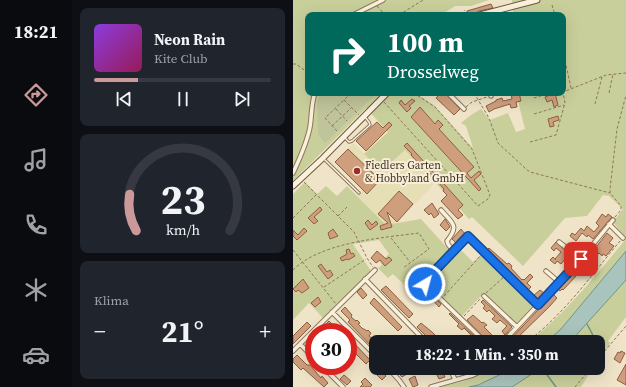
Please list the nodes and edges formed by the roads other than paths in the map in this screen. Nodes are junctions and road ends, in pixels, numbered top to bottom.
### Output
1 (383, 0) edge
2 (537, 0) edge
3 (359, 12) edge
4 (491, 12) edge
5 (314, 96) edge
6 (384, 96) edge
7 (451, 96) edge
8 (464, 109) road end
9 (363, 117) junction
10 (344, 136) junction
11 (323, 158) junction
12 (293, 174) edge
13 (293, 186) edge
14 (359, 193) dead end
15 (441, 210) dead end
16 (613, 220) road end
17 (609, 224) junction
18 (623, 238) road end
19 (559, 242) dead end
20 (453, 251) junction
21 (581, 259) junction
22 (375, 270) road end
23 (546, 271) dead end
24 (365, 279) junction
25 (560, 283) junction
26 (484, 296) dead end
27 (538, 305) junction
28 (333, 312) junction
29 (517, 327) junction
30 (419, 335) edge
31 (478, 335) edge
32 (510, 335) edge
33 (300, 344) junction
34 (305, 349) edge
35 (369, 349) edge
36 (293, 351) edge
37 (331, 375) edge
38 (394, 375) edge
39 (453, 375) edge
40 (473, 375) edge
41 (455, 380) junction
42 (343, 387) edge
43 (404, 387) edge
44 (431, 387) edge

1 - 3 street
2 - 4 main road
5 - 12 street
6 - 9 main road
7 - 8 street
9 - 10 main road
9 - 10 lane
10 - 11 main road
11 - 13 main road
11 - 14 lane
15 - 20 street
16 - 17 street
17 - 18 street
17 - 21 street
19 - 21 street
20 - 27 street
20 - 31 street
21 - 25 street
22 - 24 street
23 - 25 street
24 - 28 street
24 - 30 street
25 - 27 street
26 - 29 street
27 - 29 street
28 - 33 street
28 - 35 street
29 - 32 street
33 - 34 street
33 - 36 street
37 - 42 street
38 - 43 street
39 - 41 street
40 - 41 street
41 - 44 street

